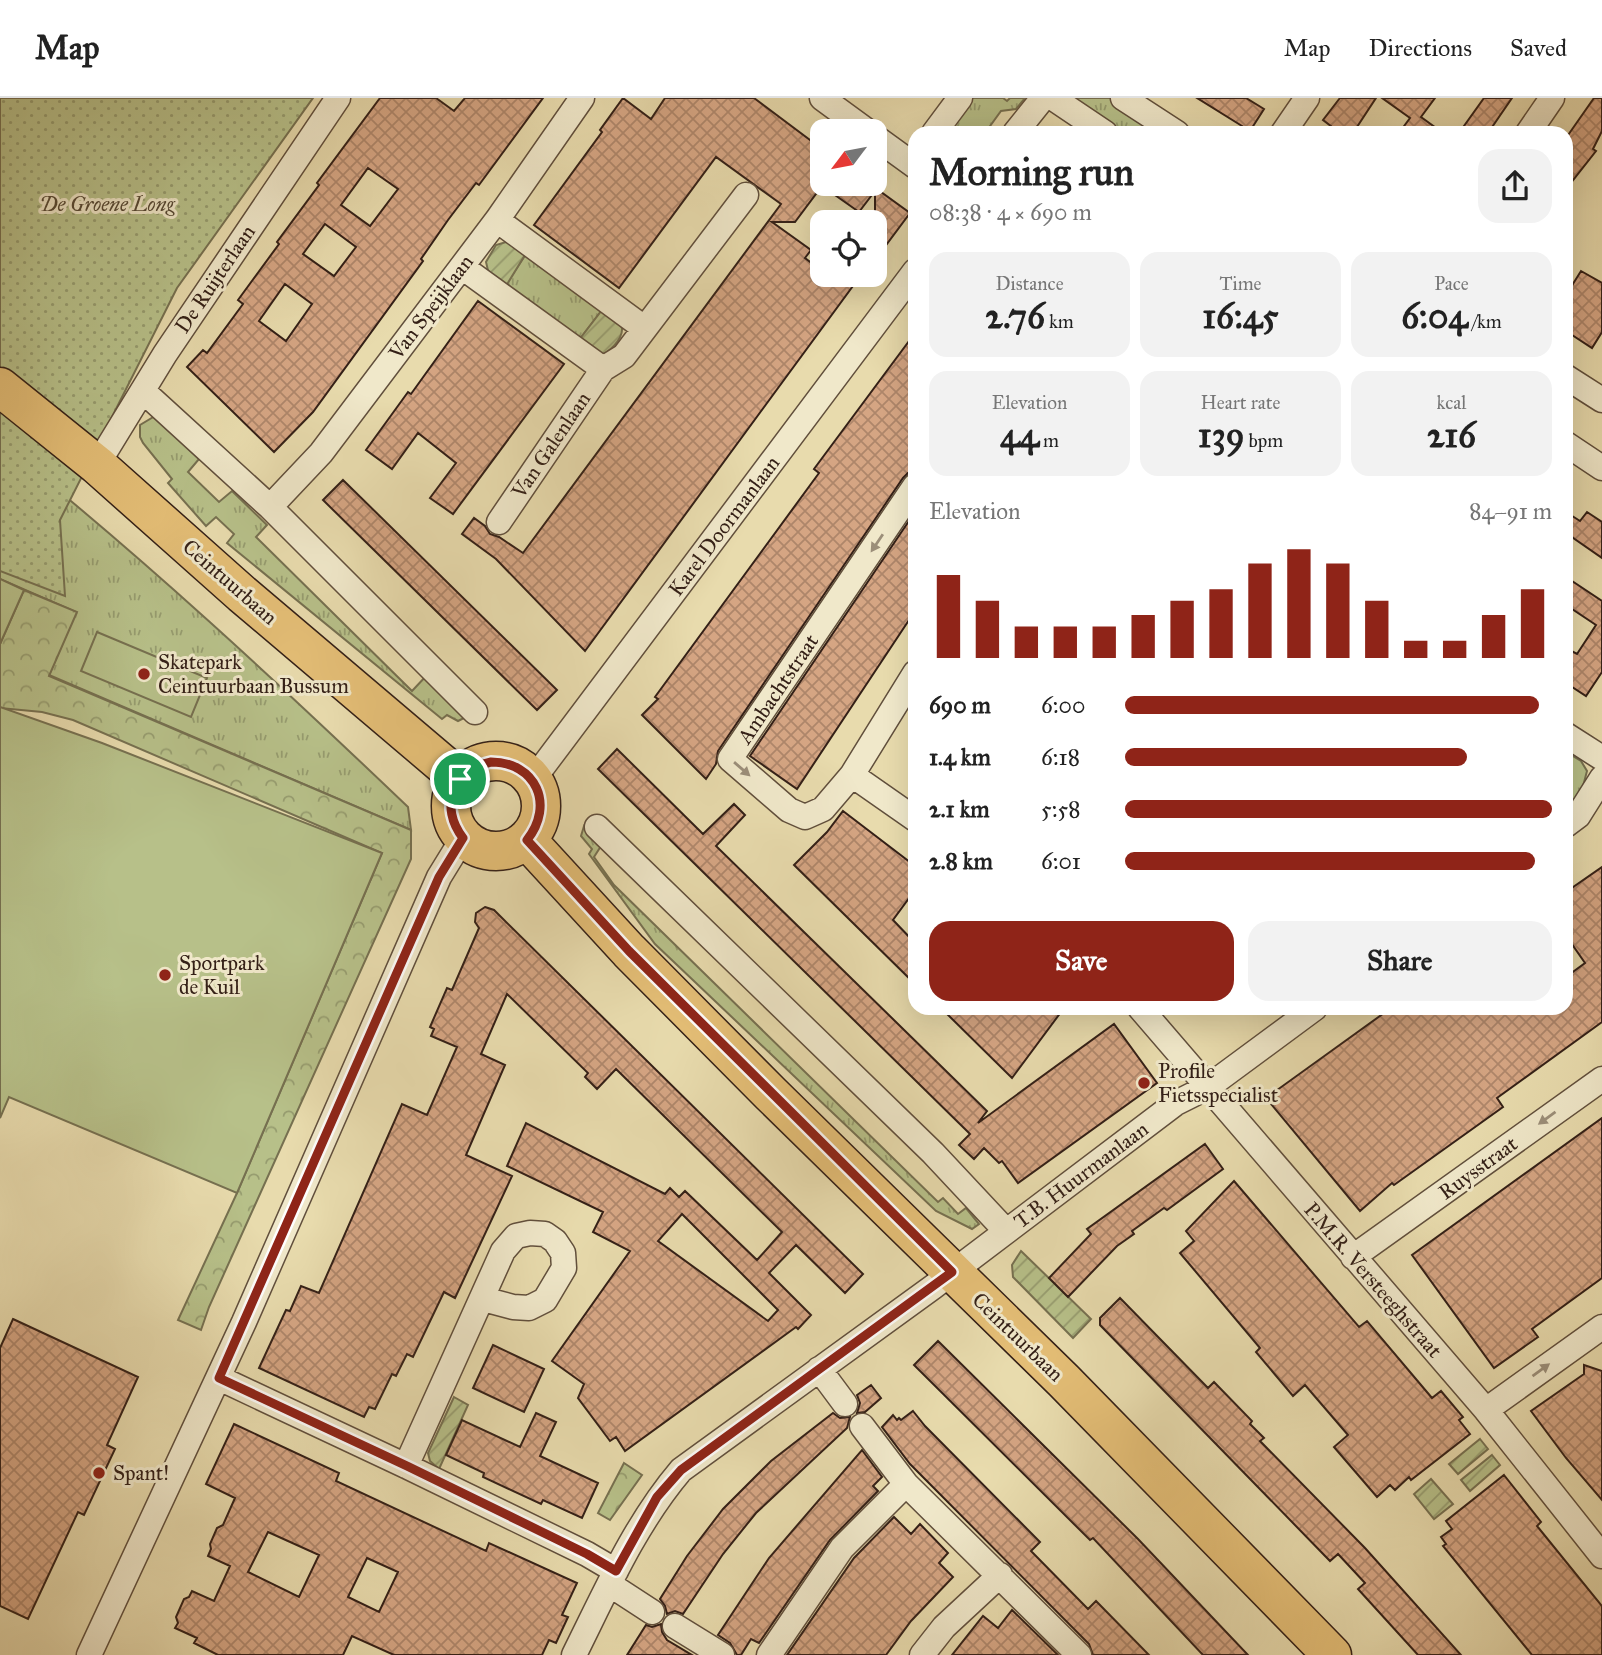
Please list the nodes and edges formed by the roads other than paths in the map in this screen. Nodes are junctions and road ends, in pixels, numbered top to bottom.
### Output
1 (338, 98) edge
2 (582, 98) edge
3 (822, 98) edge
4 (960, 98) edge
5 (1043, 98) edge
6 (1053, 98) edge
7 (1123, 98) edge
8 (1307, 98) edge
9 (1552, 98) edge
10 (851, 119) edge
11 (939, 126) edge
12 (1021, 126) edge
13 (1095, 126) edge
14 (1166, 126) edge
15 (1288, 126) edge
16 (1533, 126) edge
17 (887, 145) edge
18 (908, 159) edge
19 (746, 195) dead end
20 (497, 220) junction
21 (462, 267) junction
22 (908, 283) edge
23 (644, 328) junction
24 (603, 369) junction
25 (1573, 380) edge
26 (0, 387) edge
27 (143, 391) junction
28 (1600, 393) edge
29 (1573, 449) edge
30 (97, 465) junction
31 (1602, 468) edge
32 (908, 496) edge
33 (270, 507) junction
34 (499, 522) dead end
35 (908, 684) edge
36 (475, 712) dead end
37 (1573, 739) edge
38 (1602, 758) edge
39 (852, 775) junction
40 (1602, 778) edge
41 (460, 779) junction
42 (532, 780) junction
43 (908, 814) edge
44 (1573, 820) edge
45 (597, 827) dead end
46 (463, 838) junction
47 (527, 840) junction
48 (1146, 1015) edge
49 (1306, 1015) edge
50 (1602, 1079) edge
51 (1208, 1087) junction
52 (1006, 1231) junction
53 (1353, 1257) junction
54 (952, 1272) junction
55 (483, 1299) dead end
56 (1602, 1326) edge
57 (819, 1369) junction
58 (219, 1378) junction
59 (845, 1404) dead end
60 (1486, 1410) junction
61 (862, 1426) dead end
62 (407, 1466) junction
63 (906, 1484) junction
64 (1602, 1556) edge
65 (1000, 1575) junction
66 (613, 1578) junction
67 (652, 1612) dead end
68 (675, 1626) dead end
69 (89, 1655) edge
70 (574, 1655) edge
71 (722, 1655) edge
72 (769, 1655) edge
73 (922, 1655) edge
74 (1079, 1655) edge
75 (1332, 1655) edge

1 - 27 street, De Ruijterlaan
2 - 20 street, Van Speijklaan
3 - 10 street
4 - 11 street
5 - 12 street
6 - 13 street
7 - 14 street
8 - 15 street
9 - 16 street
17 - 18 street
19 - 23 street, Van Galenlaan
20 - 21 street, Van Speijklaan
20 - 23 street
21 - 24 street, Van Galenlaan
21 - 33 street, Van Speijklaan
22 - 42 street, Karel Doormanlaan
23 - 24 street, Van Galenlaan
24 - 34 street, Van Galenlaan
25 - 28 street
26 - 30 main road, Ceintuurbaan
27 - 30 street, De Ruijterlaan
27 - 33 street
29 - 31 street
30 - 41 main road, Ceintuurbaan
32 -> 39 street, Ambachtstraat
33 - 36 street
35 - 39 street
37 - 38 street
39 - 43 street
40 - 44 street
41 - 42 main road
41 - 46 main road
42 - 47 main road
45 - 52 street
46 - 47 main road
46 - 58 street
47 - 54 main road, Ceintuurbaan
48 - 51 street, P.M.R. Versteeghstraat
49 - 51 street, T.B. Huurmanlaan
50 -> 53 street, Ruysstraat
51 - 52 street, T.B. Huurmanlaan
51 - 53 street, P.M.R. Versteeghstraat
52 - 54 street, T.B. Huurmanlaan
53 - 60 street, P.M.R. Versteeghstraat
54 - 57 street, T.B. Huurmanlaan
54 - 75 main road, Ceintuurbaan
55 - 62 street
60 -> 56 street
57 - 59 street
57 - 66 street, T.B. Huurmanlaan
58 - 62 street
58 - 69 street
60 - 64 street, P.M.R. Versteeghstraat
61 - 63 street
62 - 66 street
63 - 65 street
63 - 72 street
65 - 73 street
65 - 74 street
66 - 67 street
66 - 70 street, T.B. Huurmanlaan
68 - 71 street

